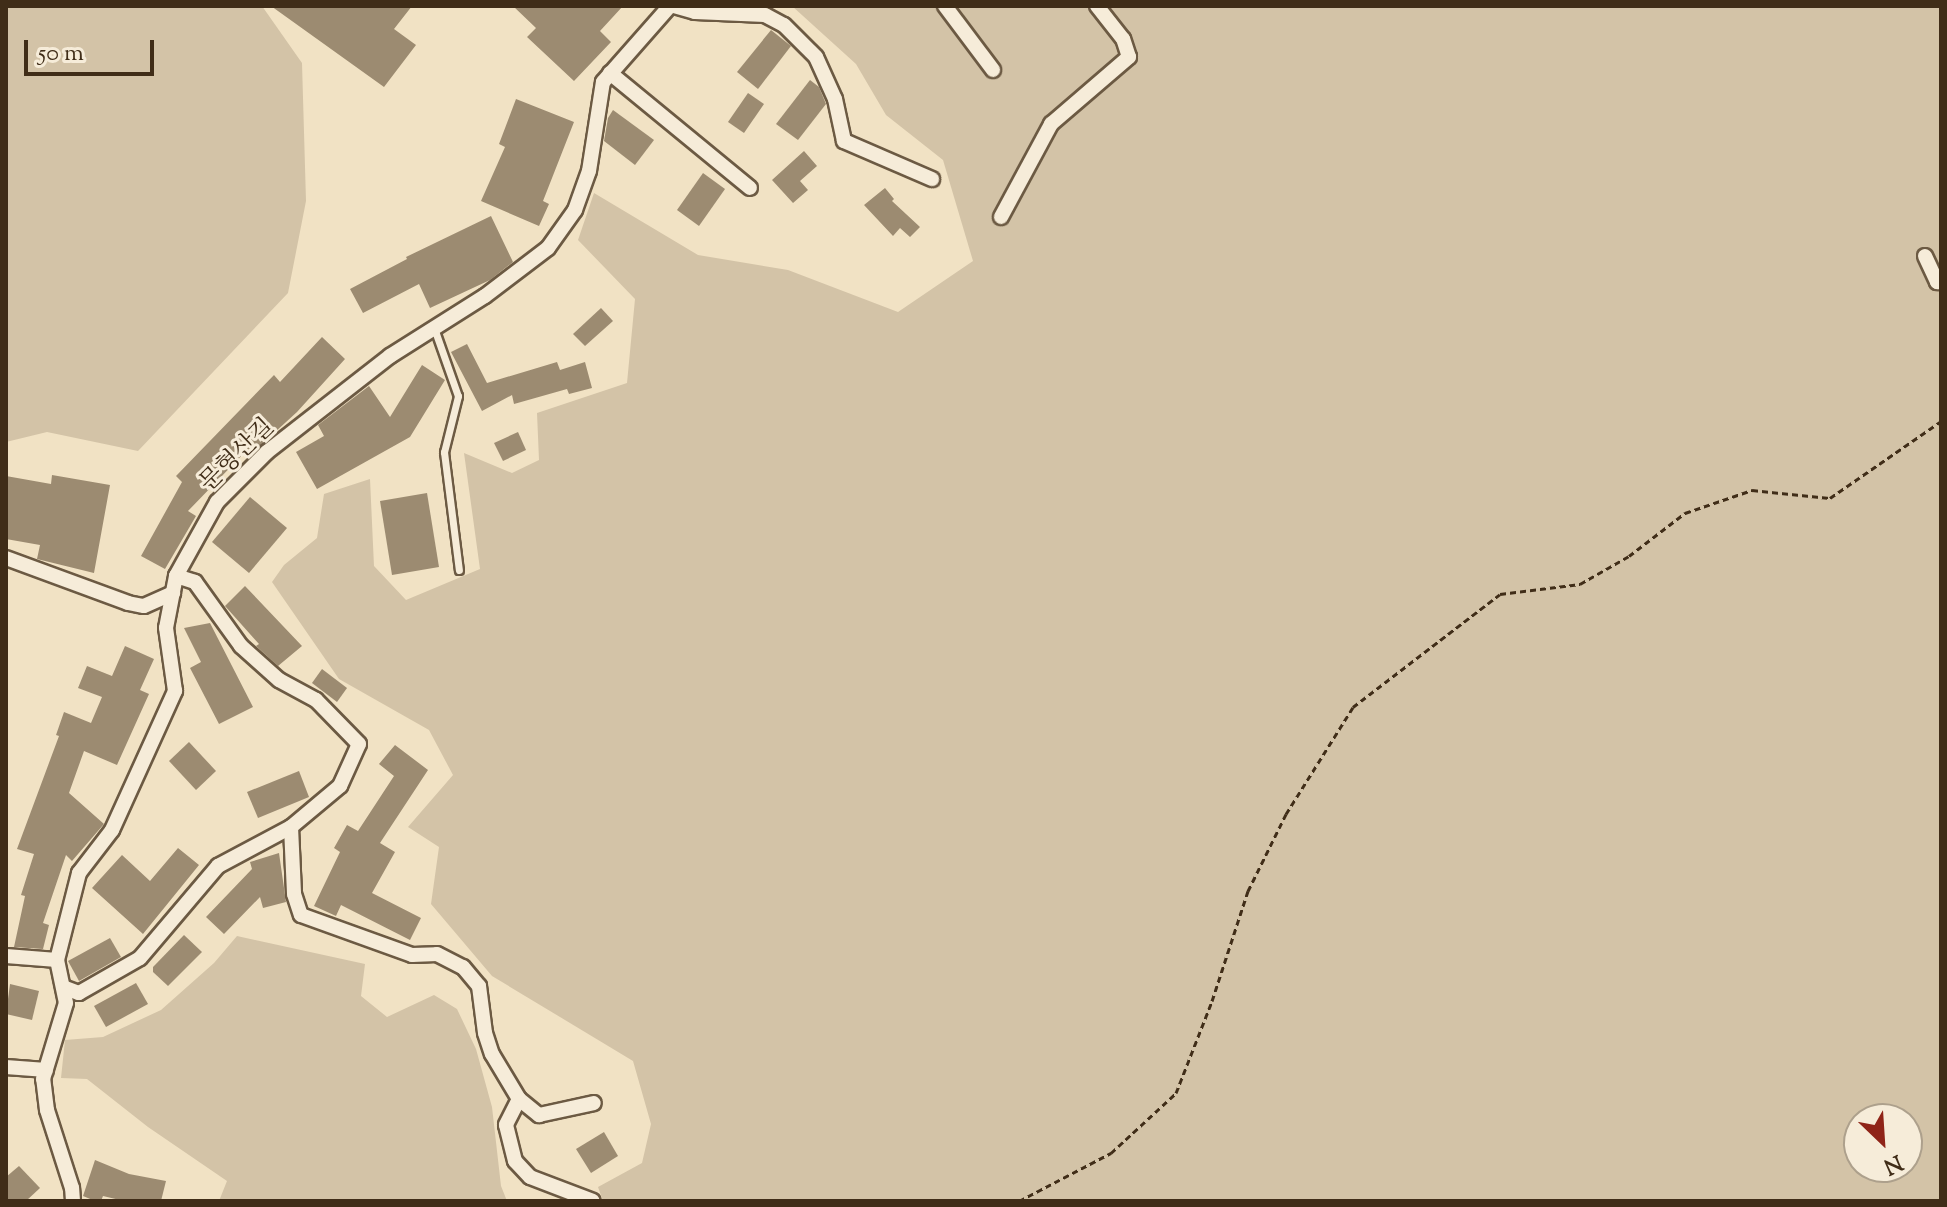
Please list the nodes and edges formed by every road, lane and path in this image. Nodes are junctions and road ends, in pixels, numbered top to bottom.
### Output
1 (672, 6) edge
2 (945, 6) edge
3 (1097, 6) edge
4 (993, 70) dead end
5 (610, 73) junction
6 (932, 179) dead end
7 (750, 188) dead end
8 (1001, 217) dead end
9 (1925, 256) dead end
10 (1941, 281) edge
11 (434, 328) junction
12 (1941, 421) edge
13 (6, 558) edge
14 (459, 570) dead end
15 (176, 576) junction
16 (173, 593) junction
17 (291, 827) junction
18 (6, 956) edge
19 (57, 960) junction
20 (63, 987) junction
21 (6, 1067) edge
22 (46, 1070) junction
23 (519, 1099) junction
24 (594, 1103) dead end
25 (73, 1201) edge
26 (593, 1201) edge
27 (1019, 1201) edge

1 - 5 street, 문형산길
1 - 6 street
2 - 4 street
3 - 8 street
5 - 7 street
5 - 11 street, 문형산길
9 - 10 street
11 - 14 lane
11 - 15 street, 문형산길
12 - 27 path
13 - 16 street
15 - 16 street, 문형산길
15 - 17 street
16 - 19 street, 문형산길
17 - 20 street
17 - 23 street
18 - 19 street
19 - 20 street, 문형산길
20 - 22 street, 문형산길
21 - 22 street
22 - 25 street, 문형산길
23 - 24 street
23 - 26 street

